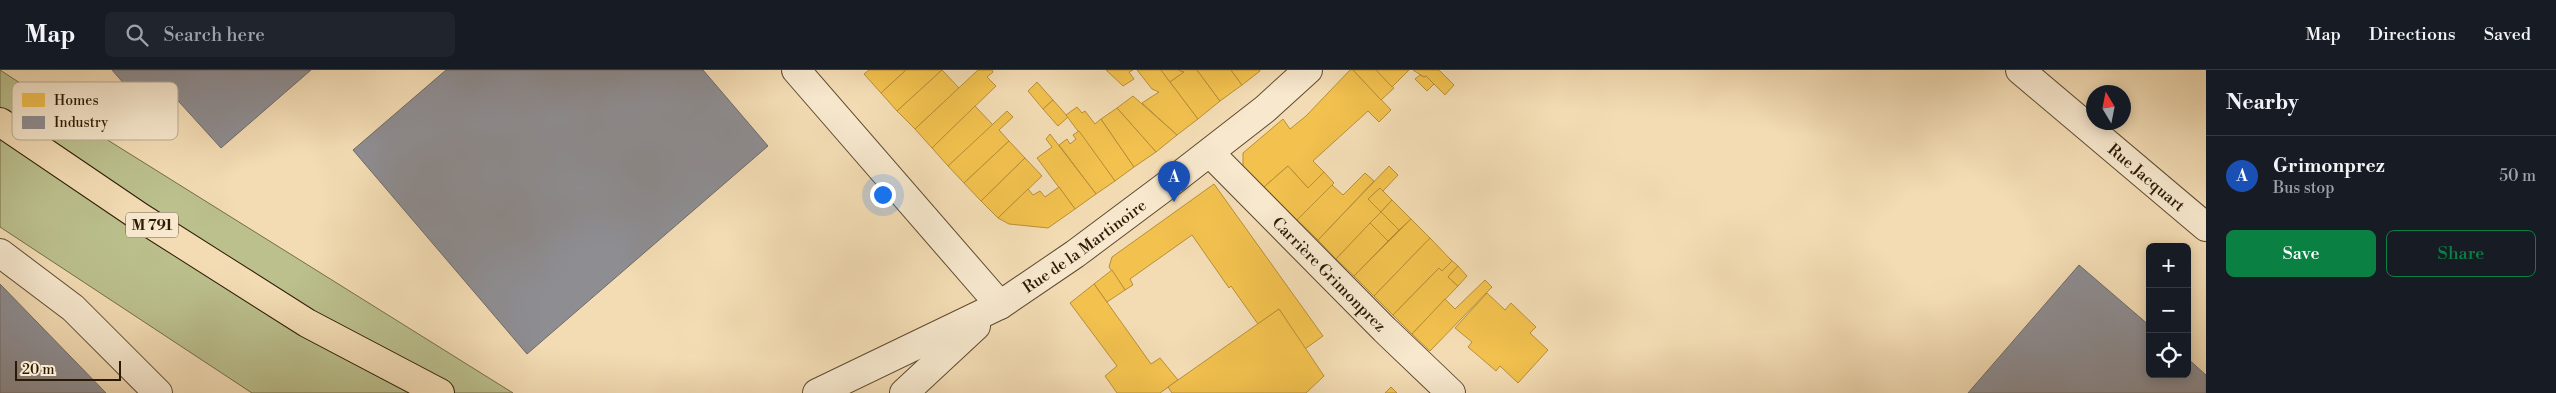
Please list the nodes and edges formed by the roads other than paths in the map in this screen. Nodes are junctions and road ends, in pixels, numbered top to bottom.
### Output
1 (796, 70) edge
2 (1308, 70) edge
3 (2020, 70) edge
4 (0, 122) edge
5 (12, 130) edge
6 (27, 140) edge
7 (1210, 152) junction
8 (2206, 227) edge
9 (0, 253) edge
10 (1000, 305) junction
11 (307, 323) junction
12 (158, 393) edge
13 (400, 393) edge
14 (440, 393) edge
15 (817, 393) edge
16 (904, 393) edge
17 (1451, 393) edge

1 - 10 street
2 - 7 street, Rue de la Martinoire
3 - 8 street, Rue Jacquart
4 - 5 main road, M 791
6 - 11 main road, M 791
7 - 10 street, Rue de la Martinoire
7 - 17 street, Carrière Grimonprez
9 - 12 street
10 - 15 street, Rue de la Martinoire
10 - 16 street, Rue de la Martinoire
11 - 13 main road, M 791
11 - 14 main road, M 791

